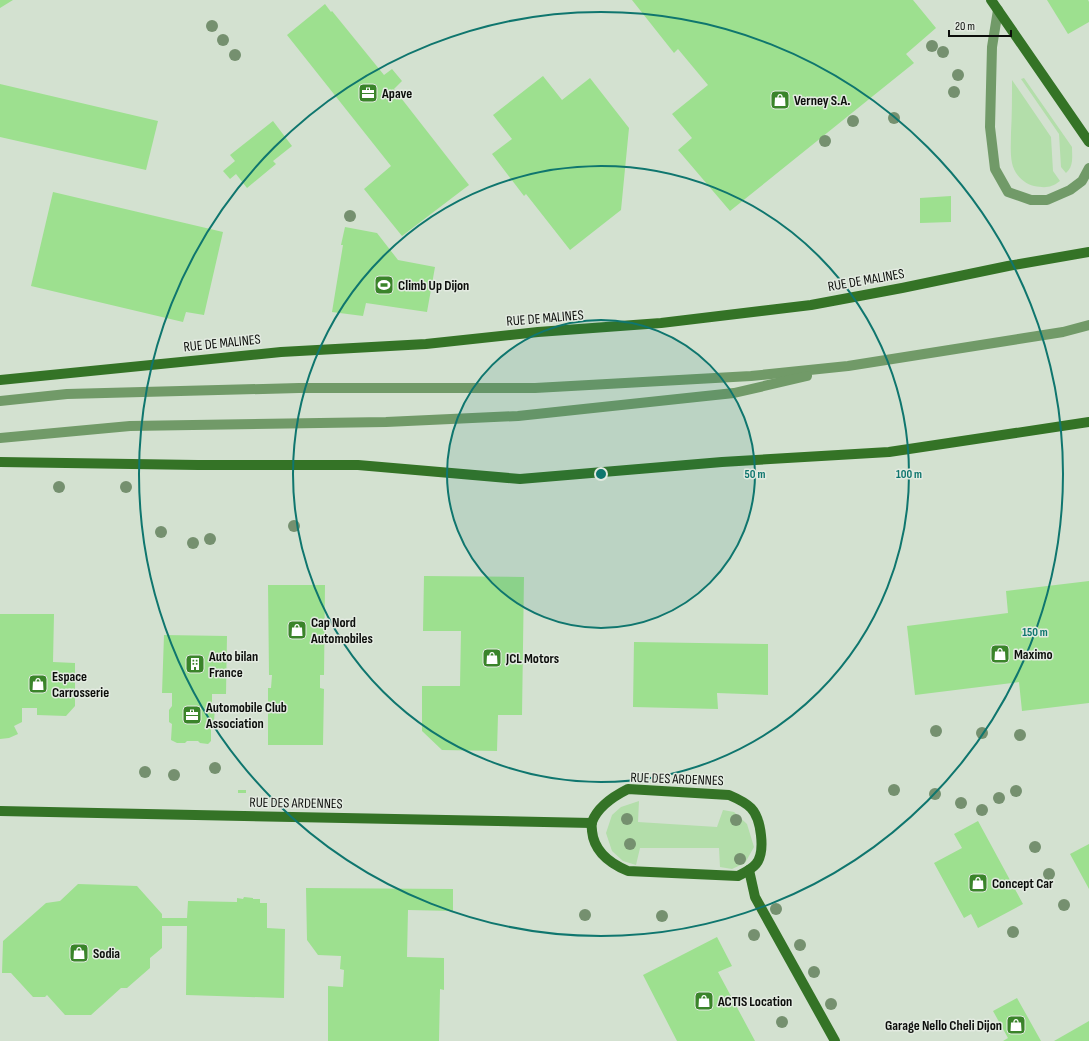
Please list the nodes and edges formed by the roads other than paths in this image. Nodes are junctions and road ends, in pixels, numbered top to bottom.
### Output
1 (991, 0) edge
2 (998, 10) junction
3 (1089, 142) edge
4 (1089, 168) edge
5 (1089, 252) edge
6 (1089, 325) edge
7 (848, 366) junction
8 (0, 380) edge
9 (0, 401) edge
10 (1089, 422) edge
11 (0, 438) edge
12 (0, 462) edge
13 (0, 811) edge
14 (592, 823) junction
15 (748, 870) junction
16 (835, 1041) edge

1 - 2 main road
2 - 3 main road
2 - 4 street
5 - 8 main road, RUE DE MALINES
6 - 7 street
7 - 9 street
7 - 11 street
10 - 12 main road
13 - 14 main road, RUE DES ARDENNES
14 - 15 main road
14 - 15 main road, RUE DES ARDENNES
15 - 16 main road

